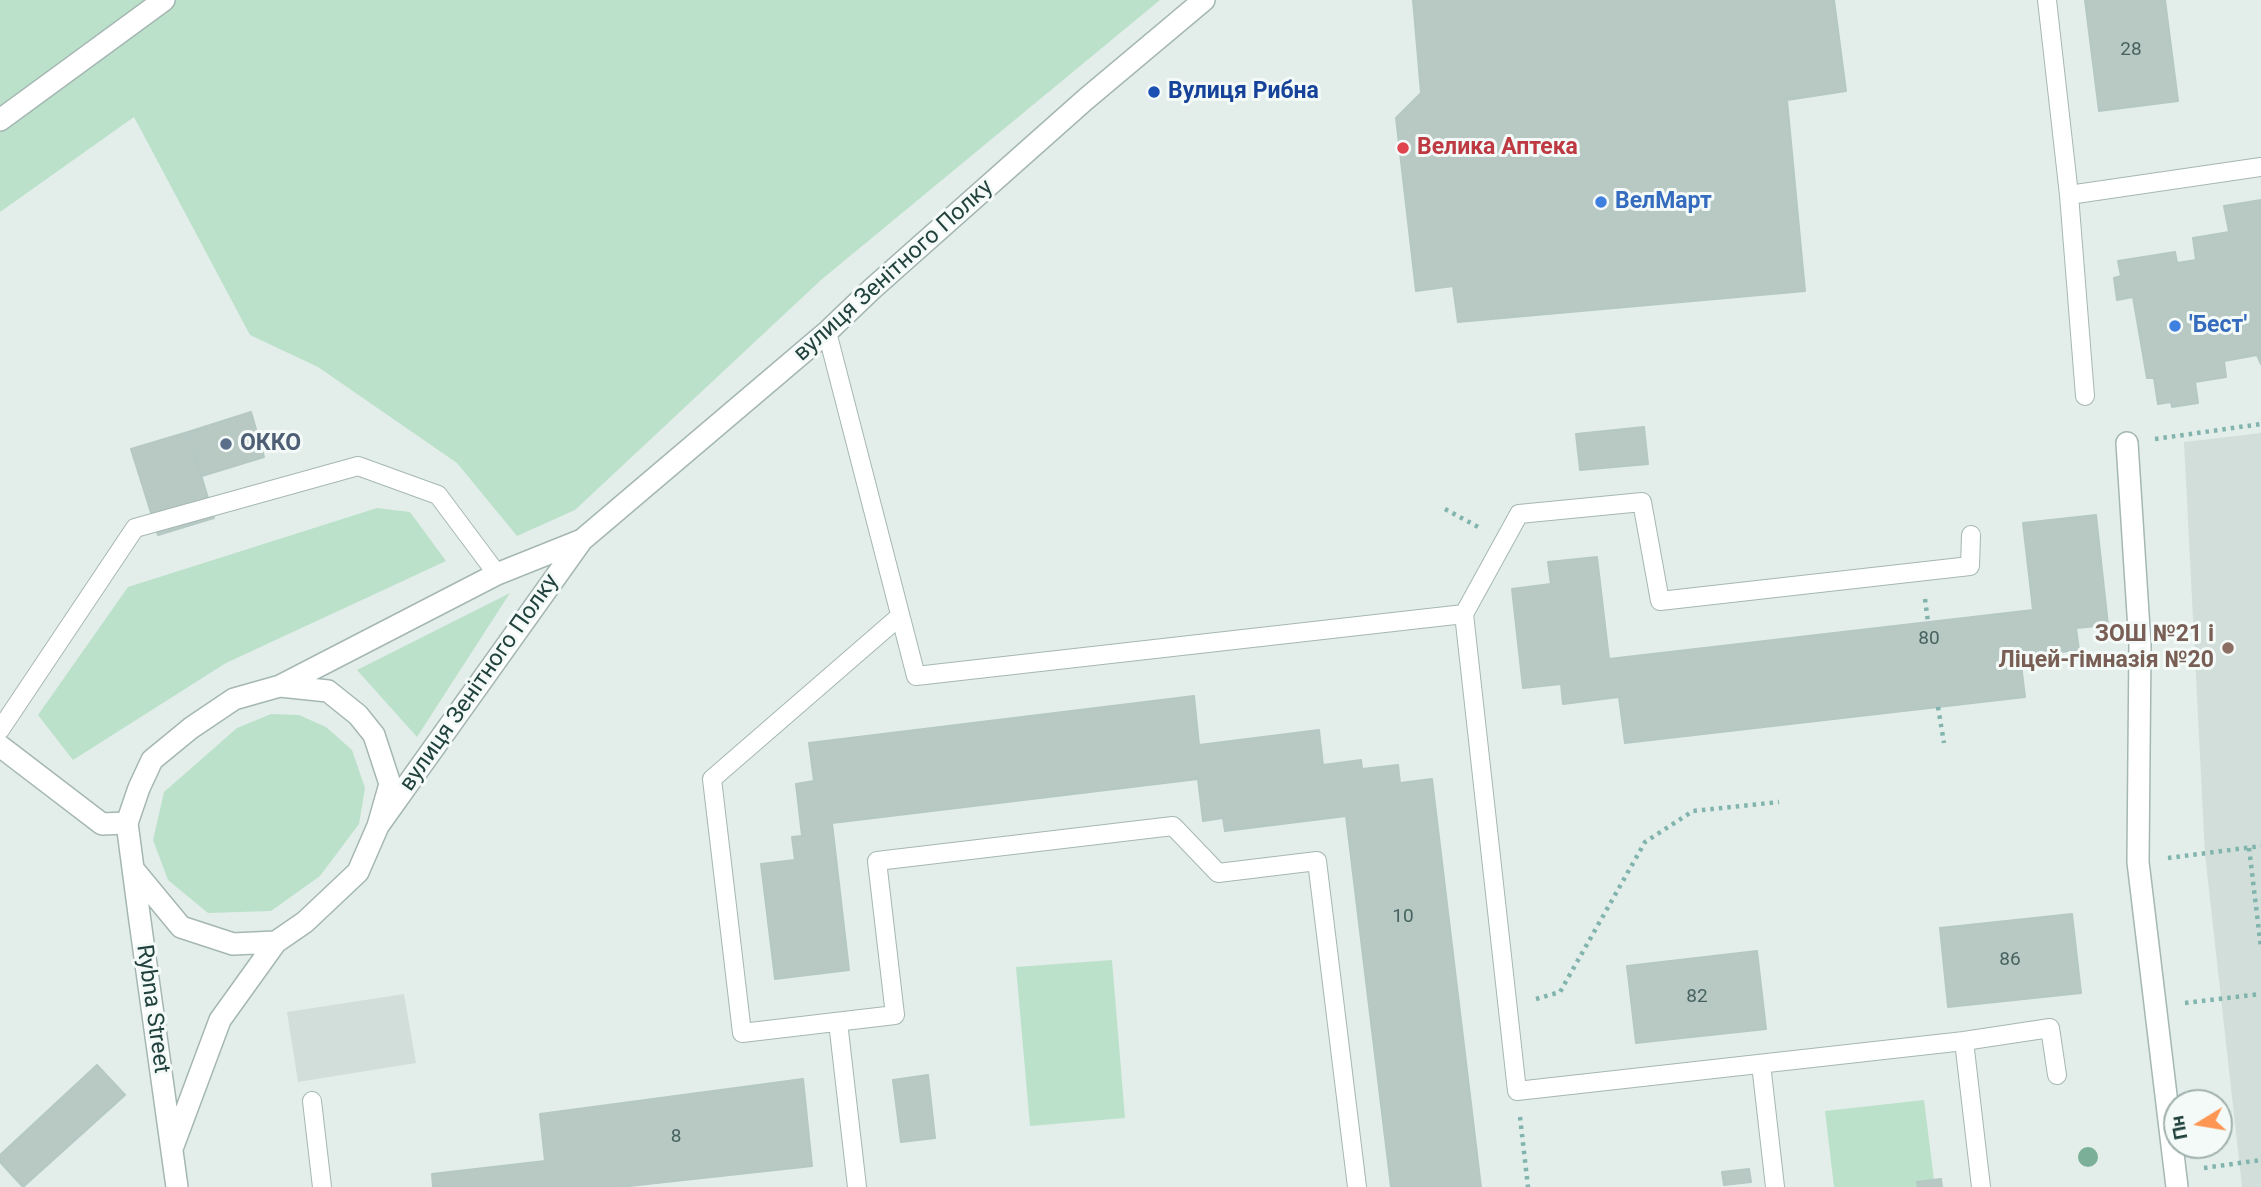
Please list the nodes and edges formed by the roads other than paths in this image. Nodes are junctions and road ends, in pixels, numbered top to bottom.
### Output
1 (164, 0) edge
2 (1204, 0) edge
3 (2047, 0) edge
4 (0, 120) edge
5 (2261, 167) edge
6 (2069, 195) junction
7 (827, 332) junction
8 (2085, 396) dead end
9 (2127, 443) road end
10 (1971, 535) dead end
11 (582, 540) junction
12 (497, 574) junction
13 (1464, 614) junction
14 (900, 616) junction
15 (280, 686) junction
16 (0, 730) edge
17 (0, 746) edge
18 (127, 823) junction
19 (378, 826) junction
20 (133, 869) junction
21 (276, 942) junction
22 (838, 1022) junction
23 (1964, 1041) junction
24 (1761, 1064) junction
25 (2057, 1075) dead end
26 (312, 1101) dead end
27 (172, 1148) junction
28 (2176, 1180) edge
29 (177, 1187) edge
30 (322, 1187) edge
31 (857, 1187) edge
32 (1357, 1187) edge
33 (1775, 1187) edge
34 (1980, 1187) edge

1 - 4 street
2 - 7 street, вулиця Зенітного Полку
3 - 6 lane
5 - 6 lane
6 - 8 lane
7 - 11 street, вулиця Зенітного Полку
7 - 14 lane
9 - 28 street
10 - 13 lane
11 - 12 street, вулиця Зенітного Полку
11 - 19 street, вулиця Зенітного Полку
12 - 15 street, вулиця Зенітного Полку
12 - 16 lane
13 - 14 lane
13 - 24 lane
14 - 22 lane
15 - 18 street
15 - 19 street
17 - 18 street
18 - 20 street, Rybna Street
19 - 21 street
20 - 21 street
20 - 27 street, Rybna Street
21 - 27 street, Rybna Street
22 - 31 lane
22 - 32 lane
23 - 24 lane
23 - 25 lane
23 - 34 lane
24 - 33 lane
26 - 30 lane
27 - 29 street, Rybna Street

